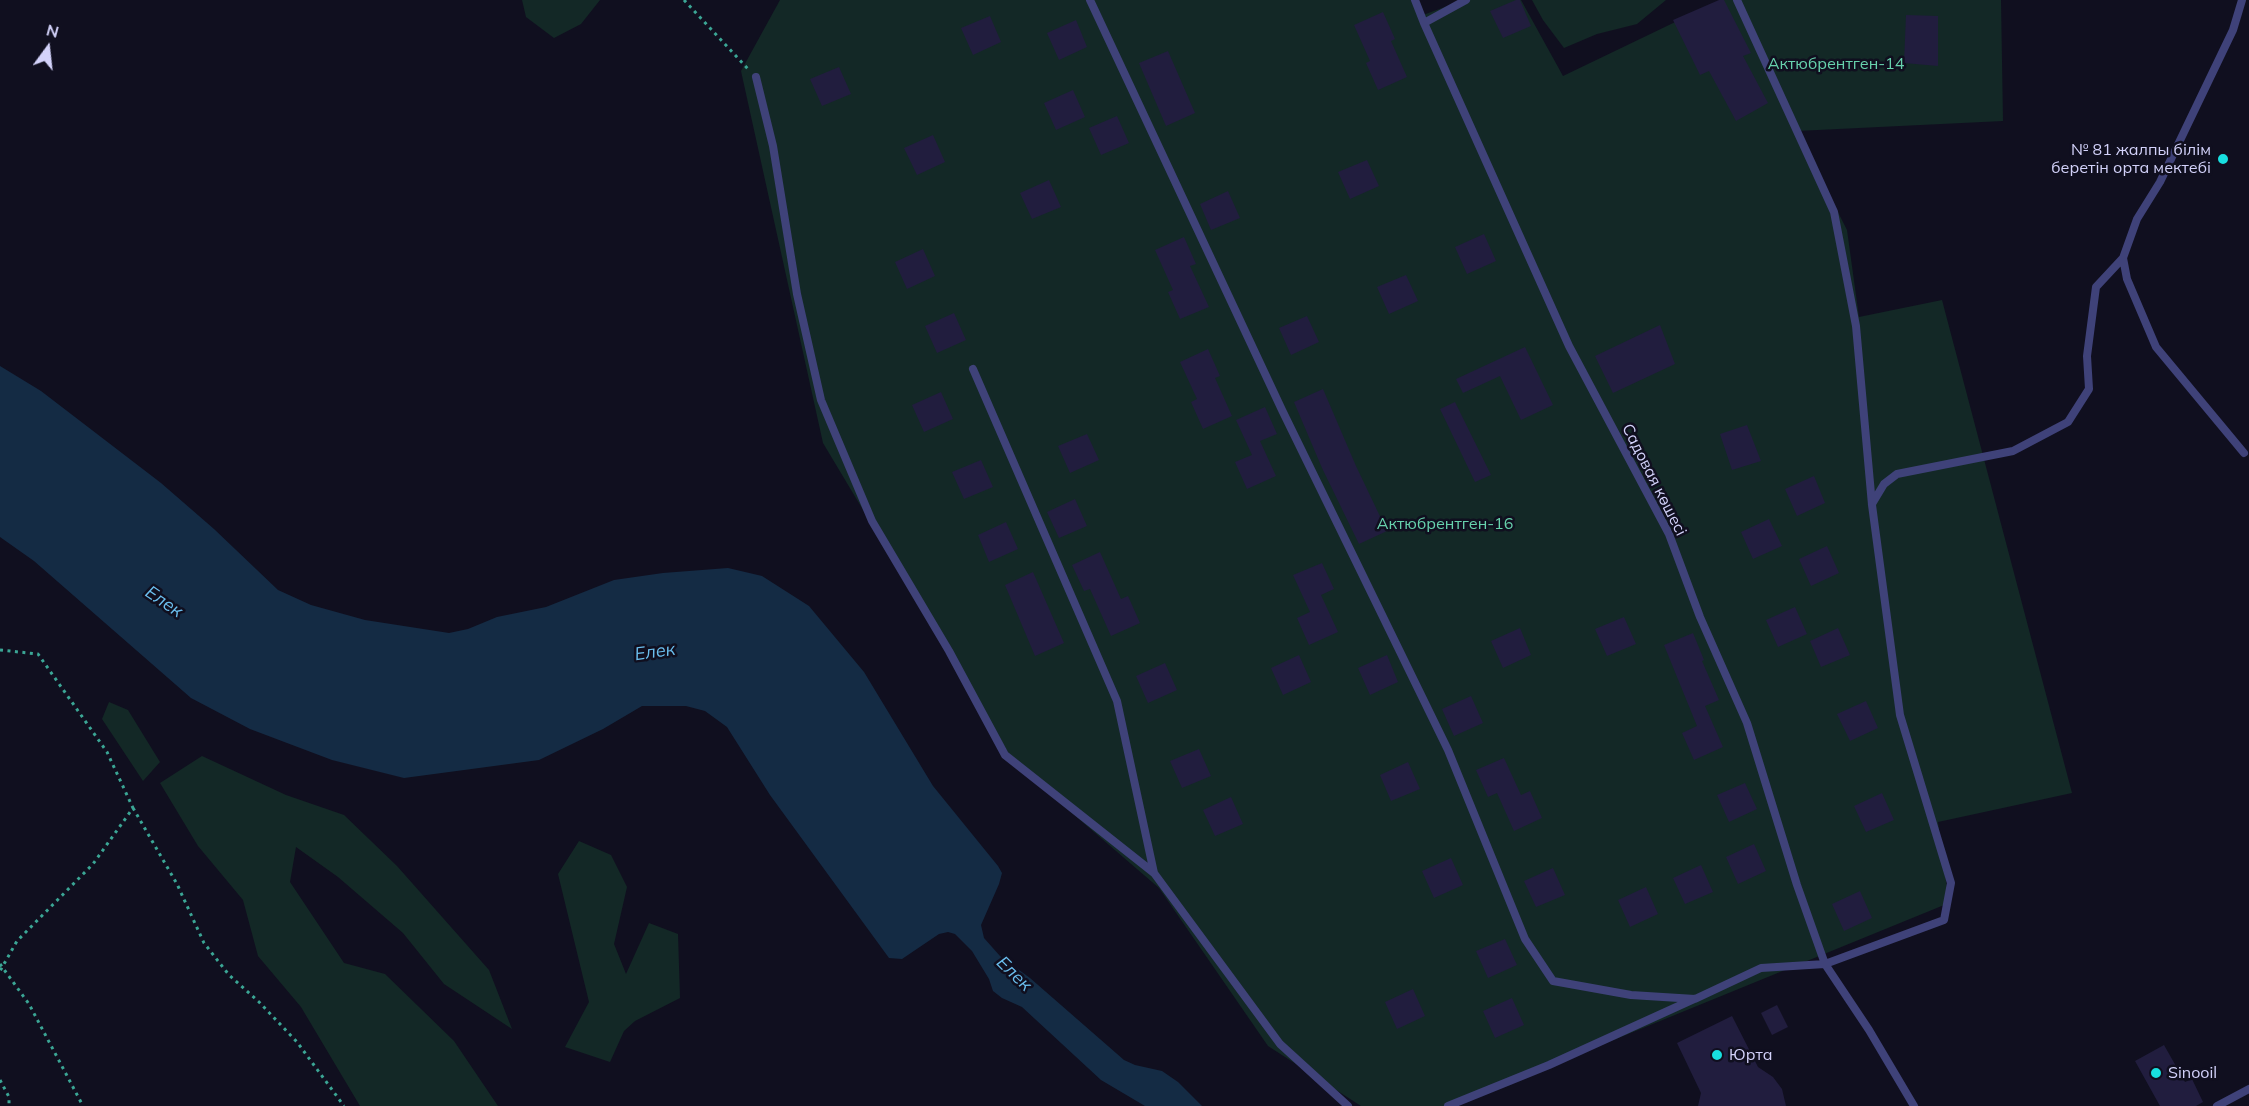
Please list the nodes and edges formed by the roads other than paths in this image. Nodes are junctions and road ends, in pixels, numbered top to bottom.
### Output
1 (1090, 0) edge
2 (1415, 0) edge
3 (1466, 0) edge
4 (1737, 0) edge
5 (2242, 0) edge
6 (1424, 23) junction
7 (756, 77) road end
8 (2123, 258) junction
9 (973, 369) dead end
10 (2244, 453) dead end
11 (1872, 505) junction
12 (1154, 873) junction
13 (1825, 964) junction
14 (1695, 999) junction
15 (2249, 1089) edge
16 (1348, 1106) edge
17 (1448, 1106) edge
18 (1914, 1106) edge
19 (2217, 1106) edge

1 - 14 lane
2 - 6 lane, Садовая көшесі
3 - 6 lane
4 - 11 lane
5 - 8 lane
6 - 13 lane, Садовая көшесі
7 - 12 lane
8 - 10 lane
8 - 11 lane
9 - 12 lane
11 - 13 lane
12 - 16 lane
13 - 14 lane
13 - 18 lane, Садовая көшесі
14 - 17 lane
15 - 19 lane

